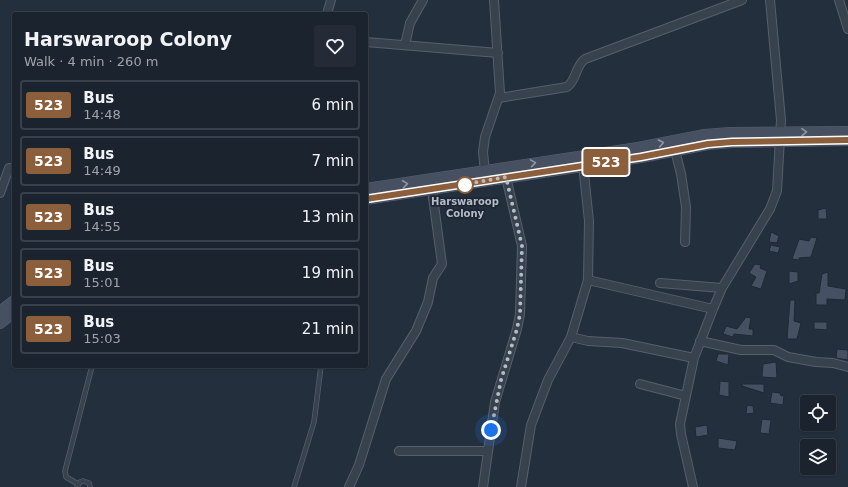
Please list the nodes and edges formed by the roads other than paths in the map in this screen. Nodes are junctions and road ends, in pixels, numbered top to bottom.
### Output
1 (331, 0) edge
2 (423, 0) edge
3 (494, 0) edge
4 (742, 0) edge
5 (770, 0) edge
6 (838, 0) edge
7 (328, 12) edge
8 (848, 30) edge
9 (368, 42) edge
10 (405, 45) junction
11 (498, 53) junction
12 (499, 98) junction
13 (848, 132) edge
14 (781, 137) junction
15 (848, 140) edge
16 (675, 150) junction
17 (583, 165) junction
18 (9, 168) dead end
19 (485, 172) junction
20 (506, 177) junction
21 (368, 190) edge
22 (432, 190) junction
23 (0, 193) edge
24 (368, 199) edge
25 (685, 242) dead end
26 (588, 280) junction
27 (660, 283) dead end
28 (722, 288) junction
29 (12, 303) edge
30 (713, 309) junction
31 (0, 312) edge
32 (12, 314) edge
33 (0, 323) edge
34 (571, 338) junction
35 (700, 341) junction
36 (694, 358) junction
37 (848, 367) edge
38 (91, 368) edge
39 (321, 368) edge
40 (640, 384) dead end
41 (686, 396) junction
42 (399, 451) dead end
43 (487, 451) junction
44 (78, 486) edge
45 (90, 487) edge
46 (294, 487) edge
47 (349, 487) edge
48 (483, 487) edge
49 (521, 487) edge
50 (693, 487) edge

1 - 7 street
2 - 10 street
3 - 11 street
4 - 12 street
5 - 14 street
6 - 8 street
9 - 10 street
10 - 11 street
11 - 12 street
12 - 19 street
14 -> 13 main road
14 - 15 main road
14 - 16 main road
19 -> 14 main road
14 - 28 street
16 - 17 main road
16 - 25 street
17 - 20 main road
17 - 26 street
18 - 23 street
21 -> 19 main road
20 - 22 main road
20 - 43 street
22 - 24 main road
22 - 47 street
26 - 30 street
26 - 34 street
27 - 28 street
28 - 30 street
29 - 31 main road
30 - 35 street
32 - 33 main road
34 - 36 street
34 - 49 street
35 - 36 street
35 - 37 street
36 - 41 street
38 - 44 lane
39 - 46 lane
40 - 41 street
41 - 50 street
42 - 43 street
43 - 48 street
44 - 45 lane

